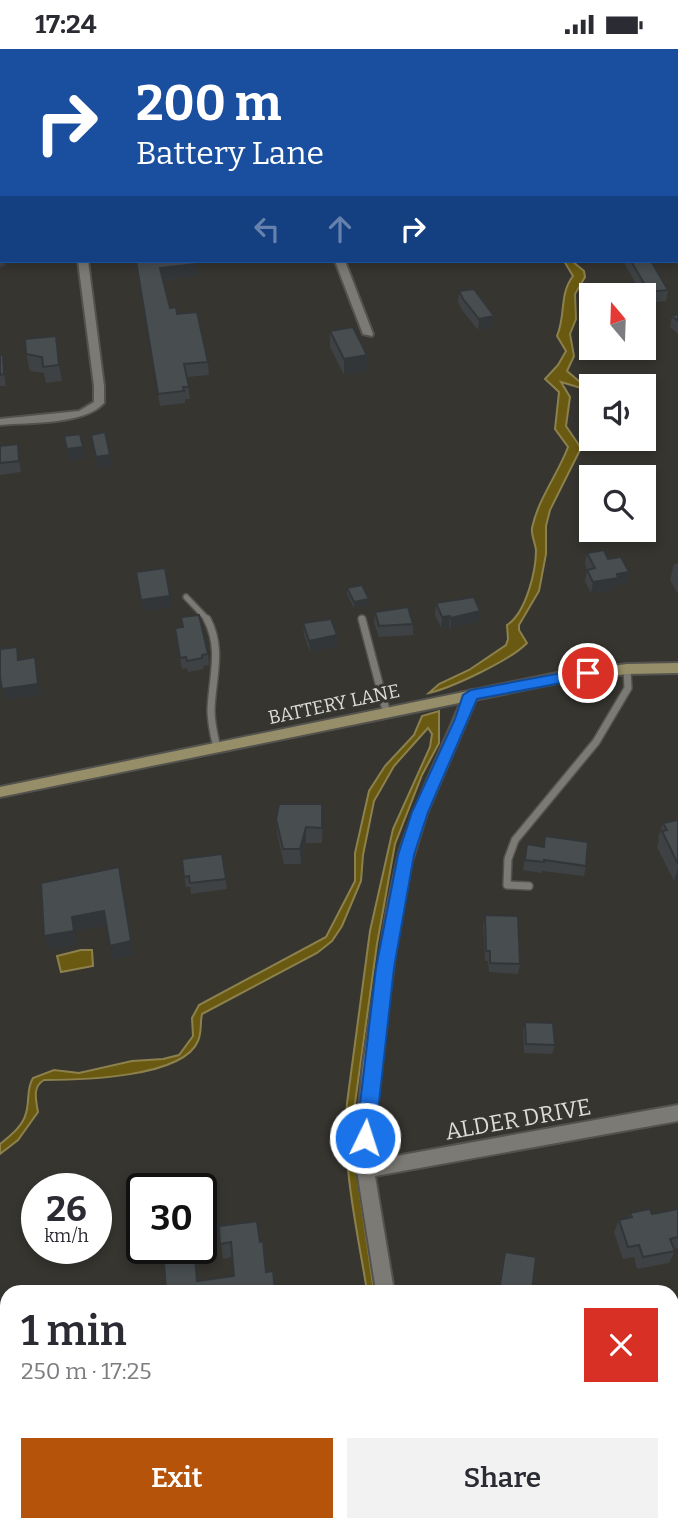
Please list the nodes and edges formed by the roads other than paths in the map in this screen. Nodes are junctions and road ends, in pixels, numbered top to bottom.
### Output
1 (83, 263) edge
2 (341, 263) edge
3 (368, 334) dead end
4 (0, 422) edge
5 (186, 597) dead end
6 (362, 618) dead end
7 (678, 668) edge
8 (627, 669) junction
9 (471, 695) junction
10 (387, 714) junction
11 (217, 748) junction
12 (0, 792) edge
13 (529, 886) dead end
14 (678, 1113) edge
15 (366, 1170) junction
16 (384, 1285) edge

1 - 4 street
2 - 3 street
5 - 11 lane
6 - 10 lane
7 - 8 main road, BATTERY LANE
8 - 9 main road, BATTERY LANE
8 - 13 lane
9 - 10 main road, BATTERY LANE
9 - 15 street
10 - 11 main road, BATTERY LANE
11 - 12 main road, BATTERY LANE
14 - 15 street, ALDER DRIVE
15 - 16 street

